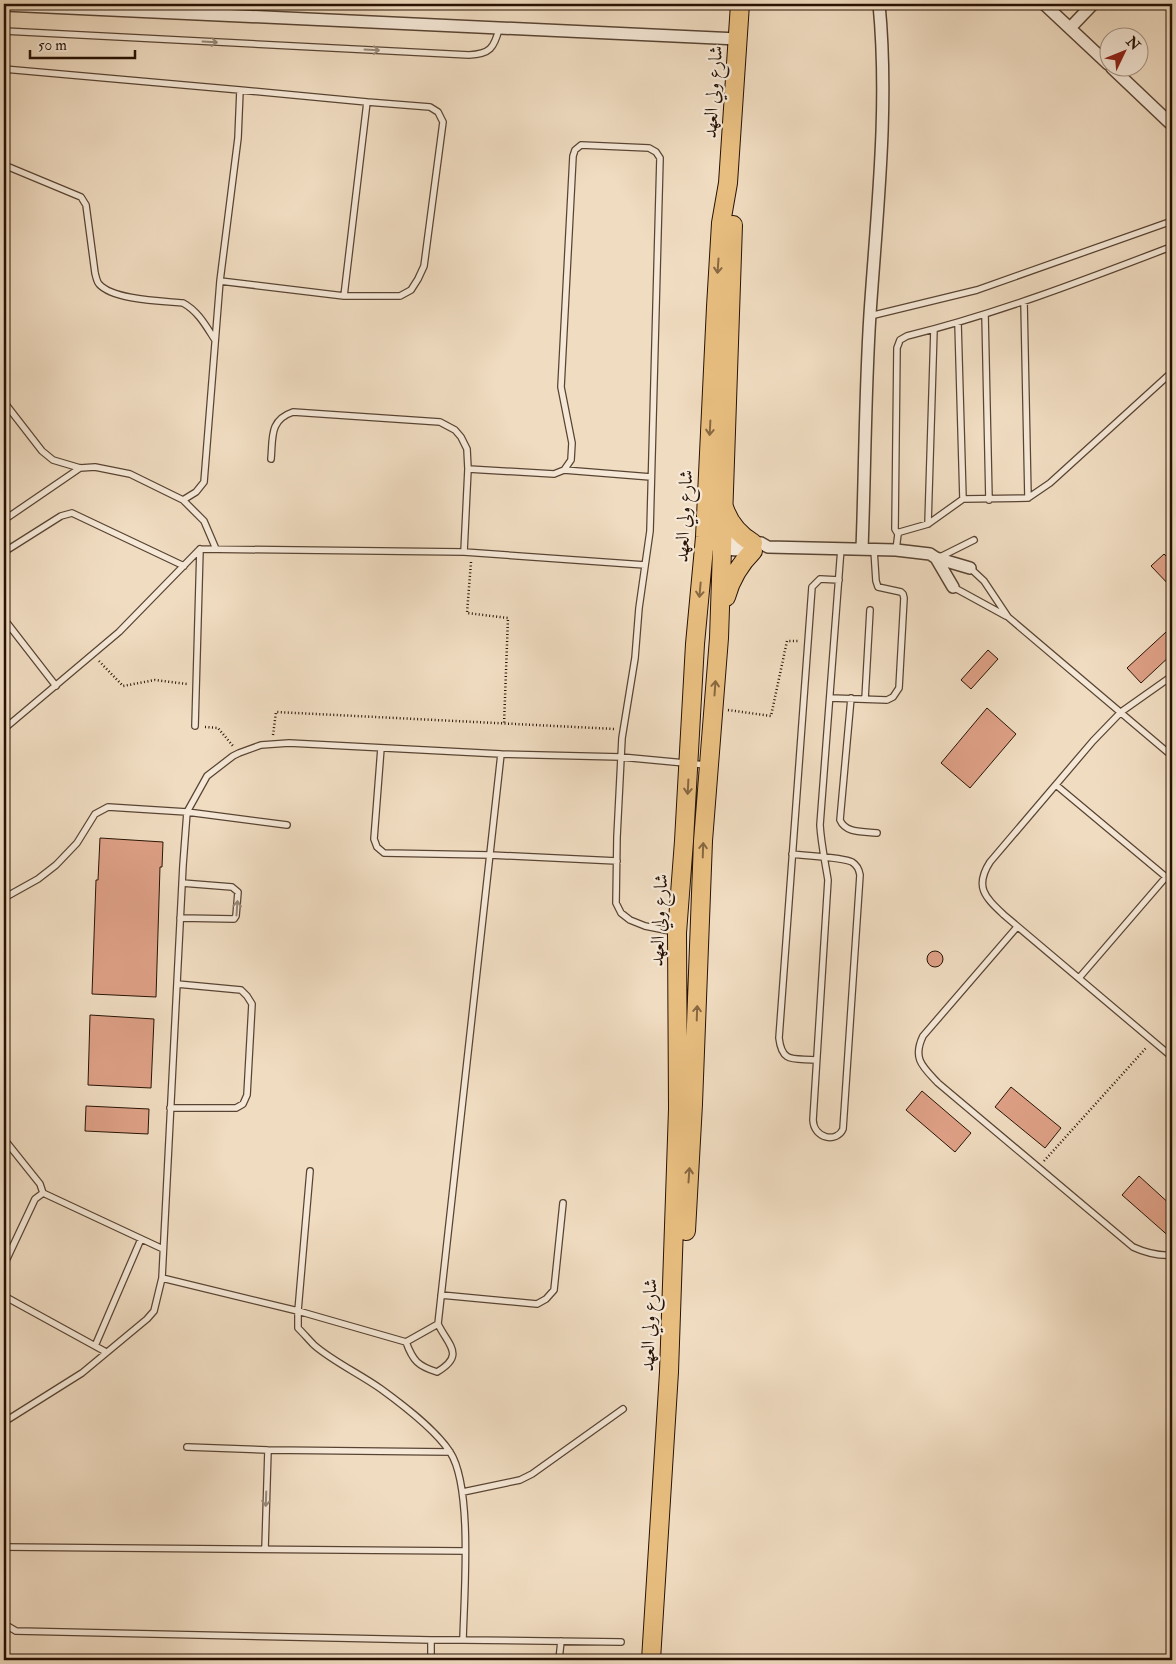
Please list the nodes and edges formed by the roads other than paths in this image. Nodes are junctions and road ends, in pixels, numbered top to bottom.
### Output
1 (740, 4) edge
2 (879, 4) edge
3 (1044, 4) edge
4 (1094, 4) edge
5 (4, 5) edge
6 (1070, 28) junction
7 (499, 29) junction
8 (4, 32) edge
9 (738, 40) junction
10 (1098, 55) edge
11 (4, 69) edge
12 (1123, 78) edge
13 (240, 90) junction
14 (367, 102) junction
15 (1172, 125) edge
16 (4, 165) edge
17 (728, 183) junction
18 (1172, 221) edge
19 (1172, 251) edge
20 (220, 281) junction
21 (344, 296) junction
22 (1024, 302) junction
23 (985, 314) junction
24 (870, 316) junction
25 (958, 323) junction
26 (934, 329) junction
27 (215, 340) junction
28 (1172, 372) edge
29 (4, 402) edge
30 (272, 459) dead end
31 (80, 468) junction
32 (468, 469) junction
33 (564, 470) junction
34 (651, 477) junction
35 (1028, 498) junction
36 (963, 499) junction
37 (183, 500) junction
38 (989, 500) junction
39 (724, 504) junction
40 (4, 520) edge
41 (928, 524) junction
42 (898, 534) junction
43 (974, 540) dead end
44 (712, 543) junction
45 (758, 547) junction
46 (841, 548) junction
47 (862, 548) junction
48 (200, 549) junction
49 (216, 549) junction
50 (874, 549) junction
51 (896, 550) junction
52 (4, 552) edge
53 (464, 552) junction
54 (936, 558) junction
55 (645, 565) junction
56 (184, 566) junction
57 (970, 568) joint
58 (839, 580) junction
59 (953, 587) joint
60 (870, 610) dead end
61 (720, 617) junction
62 (1008, 617) junction
63 (4, 619) edge
64 (1172, 676) edge
65 (56, 686) junction
66 (830, 698) junction
67 (851, 698) junction
68 (865, 699) junction
69 (1121, 712) junction
70 (194, 726) road end
71 (4, 729) edge
72 (381, 748) junction
73 (501, 754) junction
74 (1172, 756) edge
75 (621, 757) junction
76 (689, 764) junction
77 (710, 766) junction
78 (1056, 785) junction
79 (188, 812) junction
80 (287, 825) dead end
81 (877, 833) dead end
82 (792, 854) junction
83 (490, 855) junction
84 (825, 858) junction
85 (617, 861) junction
86 (1166, 877) junction
87 (182, 882) junction
88 (1172, 882) edge
89 (4, 898) edge
90 (180, 918) junction
91 (1017, 927) junction
92 (677, 933) junction
93 (1079, 978) junction
94 (177, 984) junction
95 (1172, 1057) edge
96 (816, 1060) junction
97 (170, 1108) junction
98 (4, 1139) edge
99 (310, 1171) dead end
100 (43, 1193) junction
101 (563, 1203) dead end
102 (141, 1239) junction
103 (163, 1249) junction
104 (1172, 1255) edge
105 (4, 1266) edge
106 (162, 1278) junction
107 (4, 1296) edge
108 (441, 1296) junction
109 (298, 1311) junction
110 (438, 1324) junction
111 (406, 1342) junction
112 (95, 1346) junction
113 (106, 1352) junction
114 (623, 1409) dead end
115 (4, 1422) edge
116 (187, 1447) dead end
117 (268, 1450) junction
118 (450, 1452) junction
119 (463, 1492) junction
120 (4, 1547) edge
121 (265, 1549) junction
122 (465, 1550) junction
123 (4, 1624) edge
124 (431, 1640) junction
125 (464, 1640) junction
126 (561, 1641) junction
127 (621, 1642) dead end
128 (431, 1660) edge
129 (559, 1660) edge
130 (651, 1660) edge
131 (660, 1660) edge

1 - 9 main road, شارع ولي العهد
2 - 24 street
3 - 6 street
4 - 6 street
5 - 7 street
6 - 10 street
8 -> 7 lane
7 - 9 street
9 - 17 main road, شارع ولي العهد
11 - 13 lane
12 - 15 street
13 - 14 lane
13 - 20 lane
14 - 21 lane
14 - 21 lane
16 - 27 lane
17 - 39 main road, شارع ولي العهد
17 -> 44 main road, شارع ولي العهد
18 - 24 lane
19 - 22 lane
20 - 21 lane
20 - 27 lane
22 - 23 lane
22 - 35 lane
23 - 25 lane
23 - 38 lane
24 - 47 street
25 - 26 lane
25 - 36 lane
26 - 41 lane
26 - 42 lane
27 - 37 lane
28 - 35 lane
29 - 31 lane
30 - 32 lane
31 - 37 lane
31 - 40 lane
32 - 33 lane
32 - 53 lane
33 - 34 lane
33 - 34 lane
34 - 55 lane
35 - 38 lane
36 - 38 lane
36 - 41 lane
37 - 49 lane
39 - 44 main road, شارع ولي العهد
39 - 45 main road
41 - 42 lane
42 - 51 lane
43 - 54 lane
44 - 45 street
44 - 61 main road, شارع ولي العهد
44 -> 76 main road, شارع ولي العهد
45 - 46 street
45 - 61 main road
46 - 47 street
46 - 58 lane
47 - 50 street
48 - 49 lane
48 - 56 lane
48 - 70 lane
49 - 53 lane
50 - 51 street
50 - 68 lane
51 - 54 street
52 - 56 lane
53 - 55 lane
54 - 57 street
54 - 59 street
55 - 75 lane
56 - 65 lane
57 - 62 lane
58 - 66 lane
58 - 82 lane
59 - 62 lane
60 - 68 lane
77 -> 61 main road, شارع ولي العهد
62 - 69 lane
63 - 65 lane
64 - 69 lane
65 - 71 lane
66 - 67 lane
66 - 84 lane
67 - 68 lane
67 - 81 lane
69 - 74 lane
69 - 78 lane
72 - 73 lane
72 - 79 lane
72 - 83 lane
73 - 75 lane
73 - 83 lane
75 - 76 lane
75 - 85 lane
76 - 77 lane
76 -> 92 main road, شارع ولي العهد
131 -> 77 main road, شارع ولي العهد
78 - 86 lane
78 - 91 lane
79 - 80 lane
79 - 87 lane
79 - 89 lane
82 - 84 lane
82 - 96 lane
83 - 85 lane
83 - 108 lane
84 - 96 lane
84 - 96 lane
85 - 92 lane
86 - 88 lane
86 - 93 lane
87 - 90 lane
90 -> 87 lane
90 - 94 lane
91 - 93 lane
91 - 104 lane
92 - 130 main road, شارع ولي العهد
93 - 95 lane
94 - 97 lane
94 - 97 lane
97 - 103 lane
98 - 100 lane
99 - 109 lane
100 - 102 lane
100 - 105 lane
101 - 108 lane
102 - 103 lane
102 - 112 lane
103 - 106 lane
106 - 109 lane
106 - 113 lane
107 - 112 lane
108 - 110 lane
109 - 111 lane
109 - 118 lane
110 - 111 lane
110 - 111 lane
112 - 113 lane
113 - 115 lane
114 - 119 lane
116 - 117 lane
117 - 118 lane
117 -> 121 lane
118 - 119 lane
119 - 122 lane
120 - 121 lane
121 - 122 lane
122 - 125 lane
123 - 124 lane
124 - 125 lane
124 - 128 lane
125 - 126 lane
126 - 127 lane
126 - 129 lane

